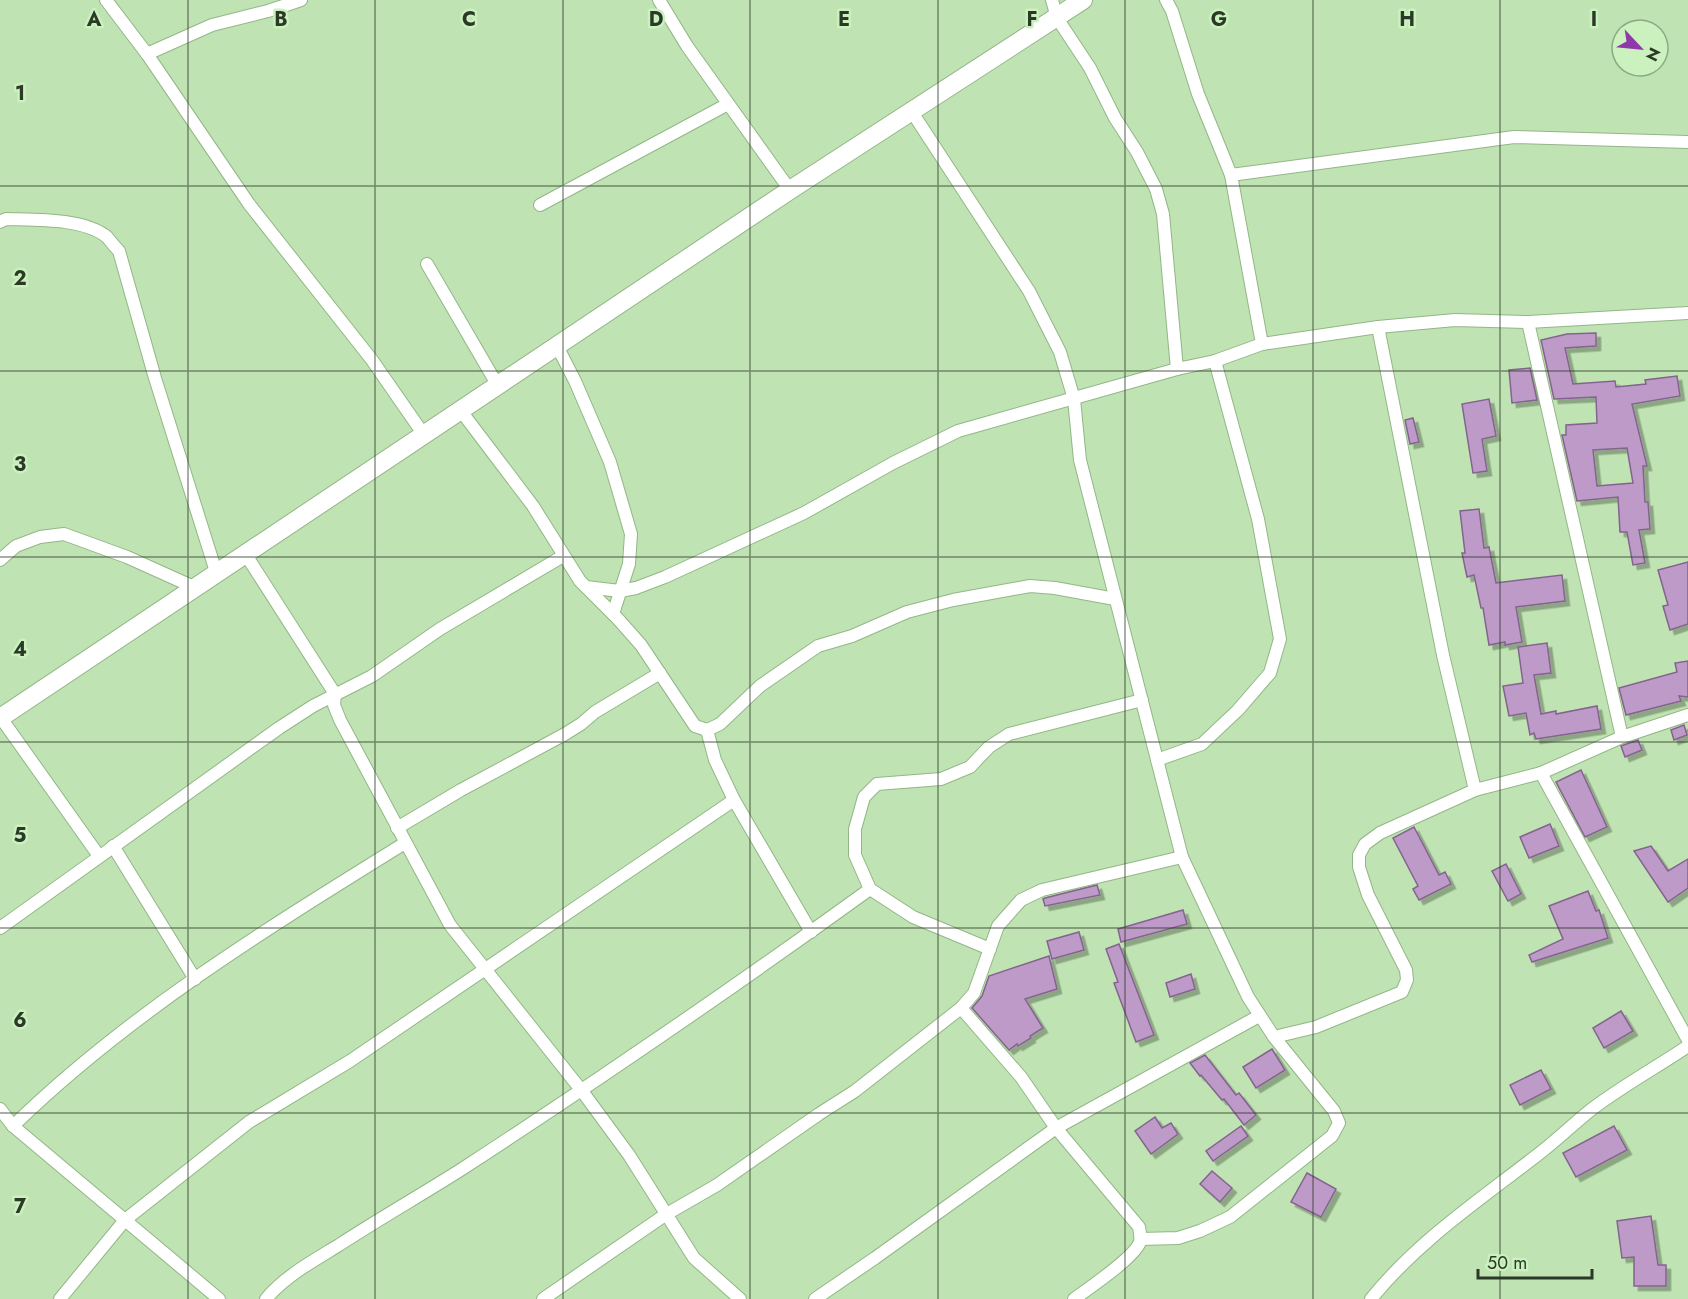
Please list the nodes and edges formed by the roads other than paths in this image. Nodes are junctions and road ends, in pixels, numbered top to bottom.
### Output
1 (106, 0) edge
2 (301, 0) edge
3 (659, 0) edge
4 (1083, 0) edge
5 (1166, 0) edge
6 (1054, 9) edge
7 (147, 54) junction
8 (728, 104) junction
9 (912, 112) junction
10 (1688, 142) edge
11 (1231, 175) junction
12 (790, 190) junction
13 (540, 205) dead end
14 (0, 222) edge
15 (427, 264) dead end
16 (1688, 315) edge
17 (1528, 322) junction
18 (1378, 327) junction
19 (1262, 344) junction
20 (557, 346) junction
21 (1215, 361) junction
22 (1177, 369) junction
23 (498, 386) junction
24 (1074, 399) junction
25 (460, 411) junction
26 (424, 435) junction
27 (246, 555) junction
28 (563, 556) junction
29 (0, 560) edge
30 (217, 575) junction
31 (586, 587) junction
32 (196, 588) junction
33 (621, 591) junction
34 (1115, 599) junction
35 (613, 614) junction
36 (660, 674) junction
37 (334, 694) junction
38 (1142, 700) junction
39 (2, 714) edge
40 (1688, 716) edge
41 (707, 730) junction
42 (1622, 737) junction
43 (1157, 760) junction
44 (1541, 773) junction
45 (1476, 790) junction
46 (734, 800) junction
47 (397, 828) junction
48 (405, 843) junction
49 (113, 846) junction
50 (99, 855) junction
51 (1182, 857) junction
52 (870, 890) junction
53 (0, 928) edge
54 (811, 932) junction
55 (990, 949) junction
56 (486, 970) junction
57 (195, 979) junction
58 (961, 1008) junction
59 (1259, 1016) junction
60 (1274, 1037) junction
61 (1688, 1040) edge
62 (1688, 1046) edge
63 (582, 1091) junction
64 (1, 1114) edge
65 (13, 1126) junction
66 (1056, 1128) junction
67 (665, 1215) junction
68 (124, 1220) junction
69 (1141, 1239) junction
70 (60, 1299) edge
71 (219, 1299) edge
72 (266, 1299) edge
73 (543, 1299) edge
74 (740, 1299) edge
75 (815, 1299) edge
76 (1074, 1299) edge
77 (1371, 1299) edge

1 - 7 street
2 - 7 street
3 - 8 street
4 - 6 main road
5 - 11 street
6 - 9 main road
6 - 22 street
7 - 26 street
8 - 12 street
8 - 13 street
9 - 12 main road
9 - 24 street
10 - 11 street
11 - 19 street
12 - 20 main road
14 - 30 street
15 - 23 street
16 - 17 street
17 - 18 street
17 - 42 street
18 - 19 street
18 - 45 street
19 - 21 street
20 - 23 main road
20 - 33 street
21 - 22 street
21 - 43 street
22 - 24 street
23 - 25 main road
24 - 33 street
24 - 34 street
25 - 26 main road
25 - 28 street
26 - 27 main road
27 - 30 main road
27 - 37 street
28 - 31 street
28 - 37 street
29 - 32 street
30 - 32 main road
31 - 33 street
31 - 35 street
32 - 39 main road
33 - 35 street
34 - 38 street
34 - 41 street
35 - 36 street
36 - 41 street
36 - 47 street
37 - 47 street
37 - 49 street
38 - 43 street
38 - 52 street
39 - 50 street
40 - 42 street
41 - 46 street
42 - 44 street
43 - 51 street
44 - 45 street
44 - 61 street
45 - 60 street
46 - 54 street
46 - 56 street
47 - 48 street
48 - 56 street
48 - 57 street
49 - 50 street
49 - 57 street
50 - 53 street
51 - 55 street
51 - 59 street
52 - 54 street
52 - 55 street
54 - 63 street
55 - 58 street
56 - 63 street
56 - 68 street
57 - 65 street
58 - 66 street
58 - 67 street
59 - 60 street
59 - 66 street
60 - 69 street
62 - 77 street
63 - 67 street
63 - 72 street
64 - 65 street
65 - 68 street
66 - 69 street
66 - 75 street
67 - 73 street
67 - 74 street
68 - 70 street
68 - 71 street
69 - 76 street

